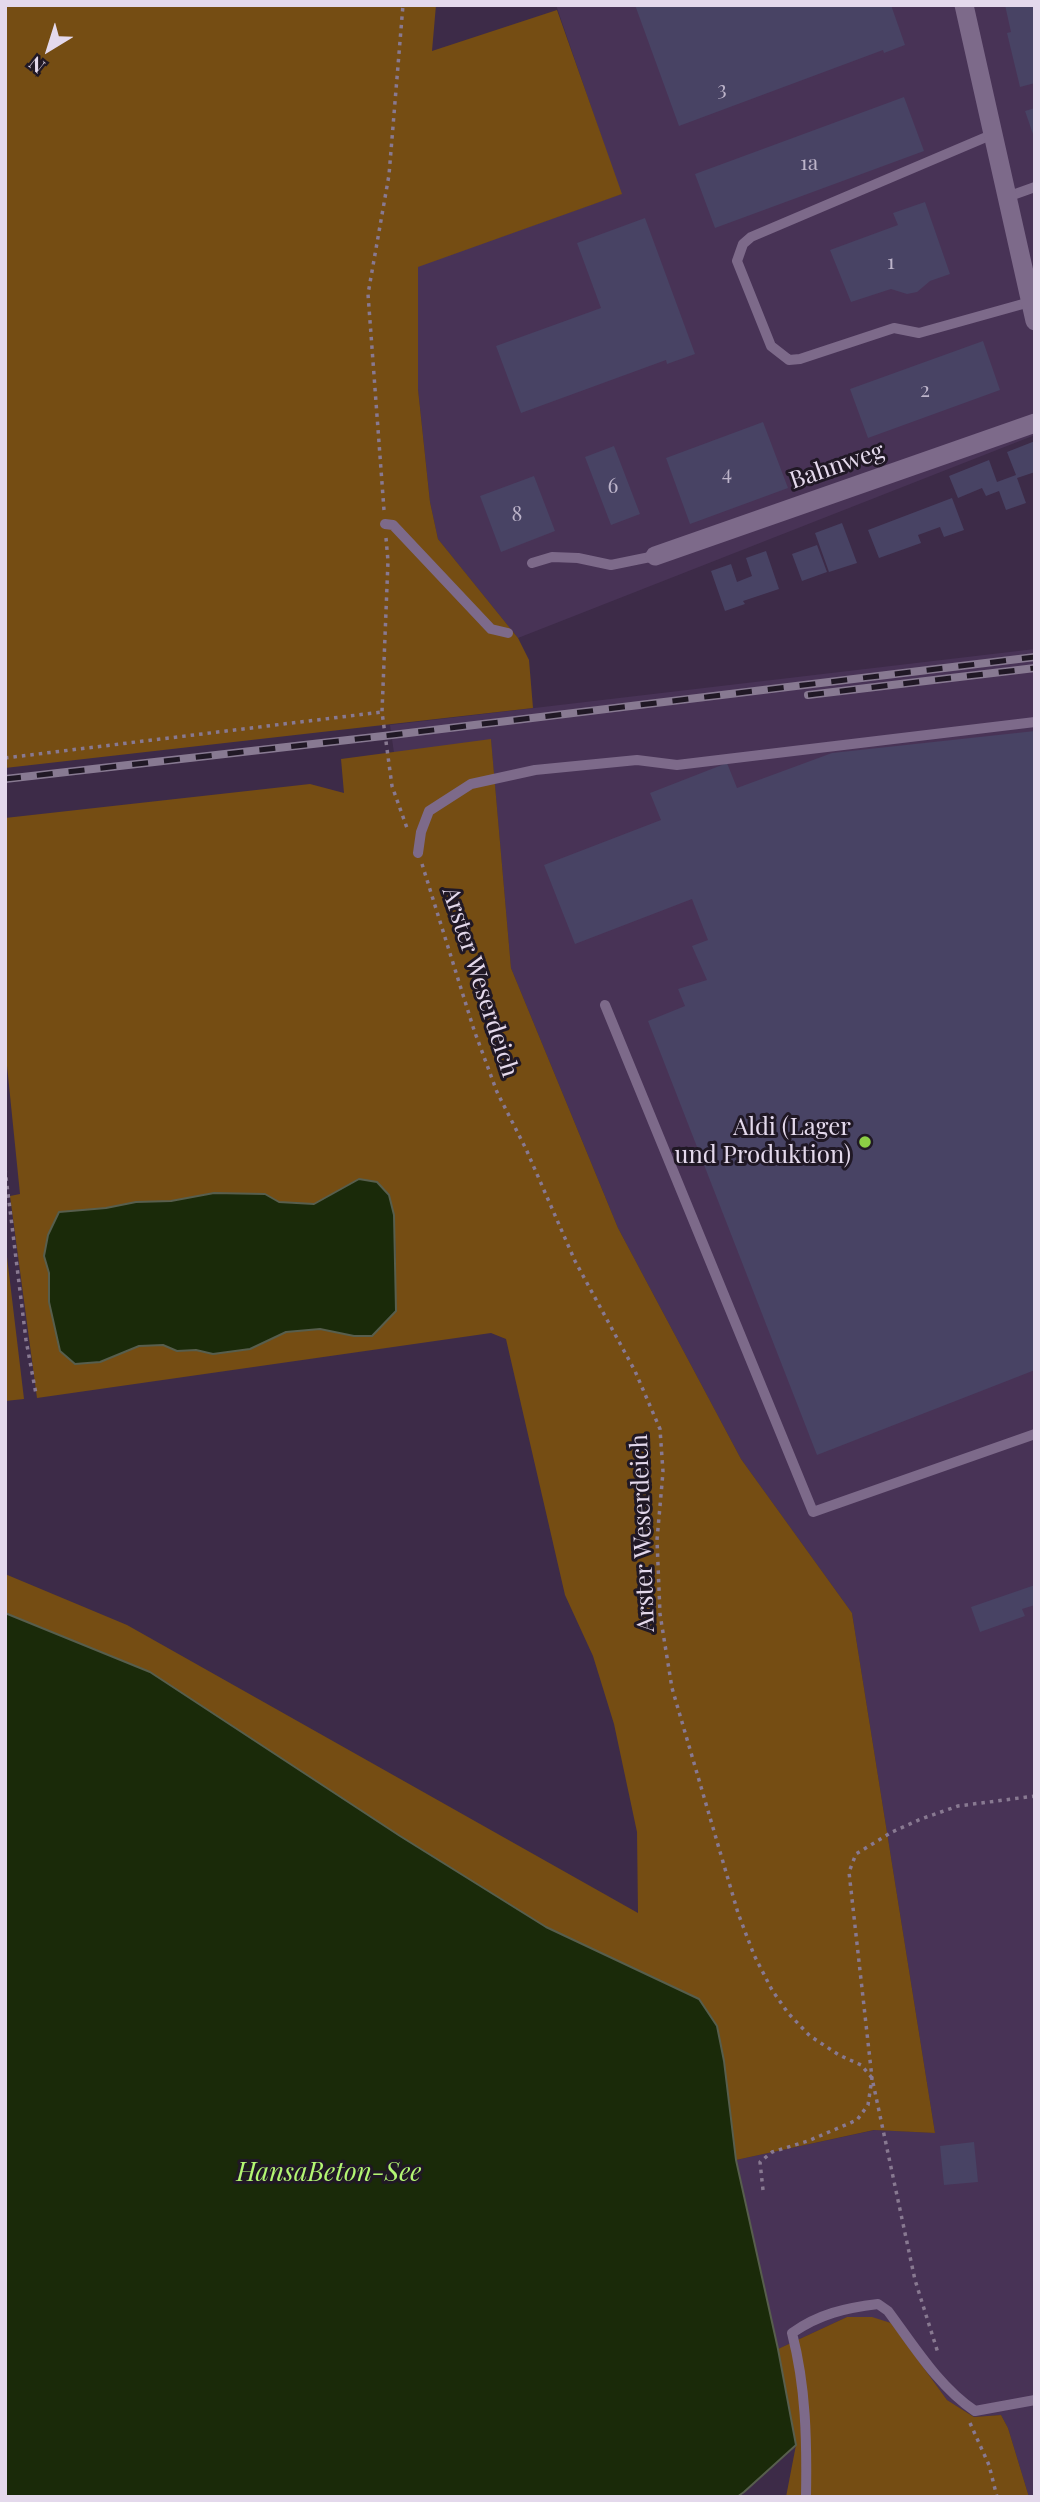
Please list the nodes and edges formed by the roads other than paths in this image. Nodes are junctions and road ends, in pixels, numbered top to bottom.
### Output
1 (964, 5) edge
2 (991, 135) junction
3 (1035, 187) edge
4 (1007, 197) junction
5 (1033, 311) edge
6 (1035, 423) edge
7 (385, 524) road end
8 (655, 556) joint
9 (532, 563) dead end
10 (508, 633) dead end
11 (1035, 722) edge
12 (418, 853) road end
13 (605, 1005) dead end
14 (1035, 1434) edge
15 (1035, 2400) edge
16 (806, 2497) edge

1 - 2 street
2 - 4 street
2 - 5 lane
3 - 4 lane
4 - 5 street
6 - 8 street, Bahnweg
7 - 10 lane
8 - 9 lane
11 - 12 lane
13 - 14 lane
15 - 16 lane

